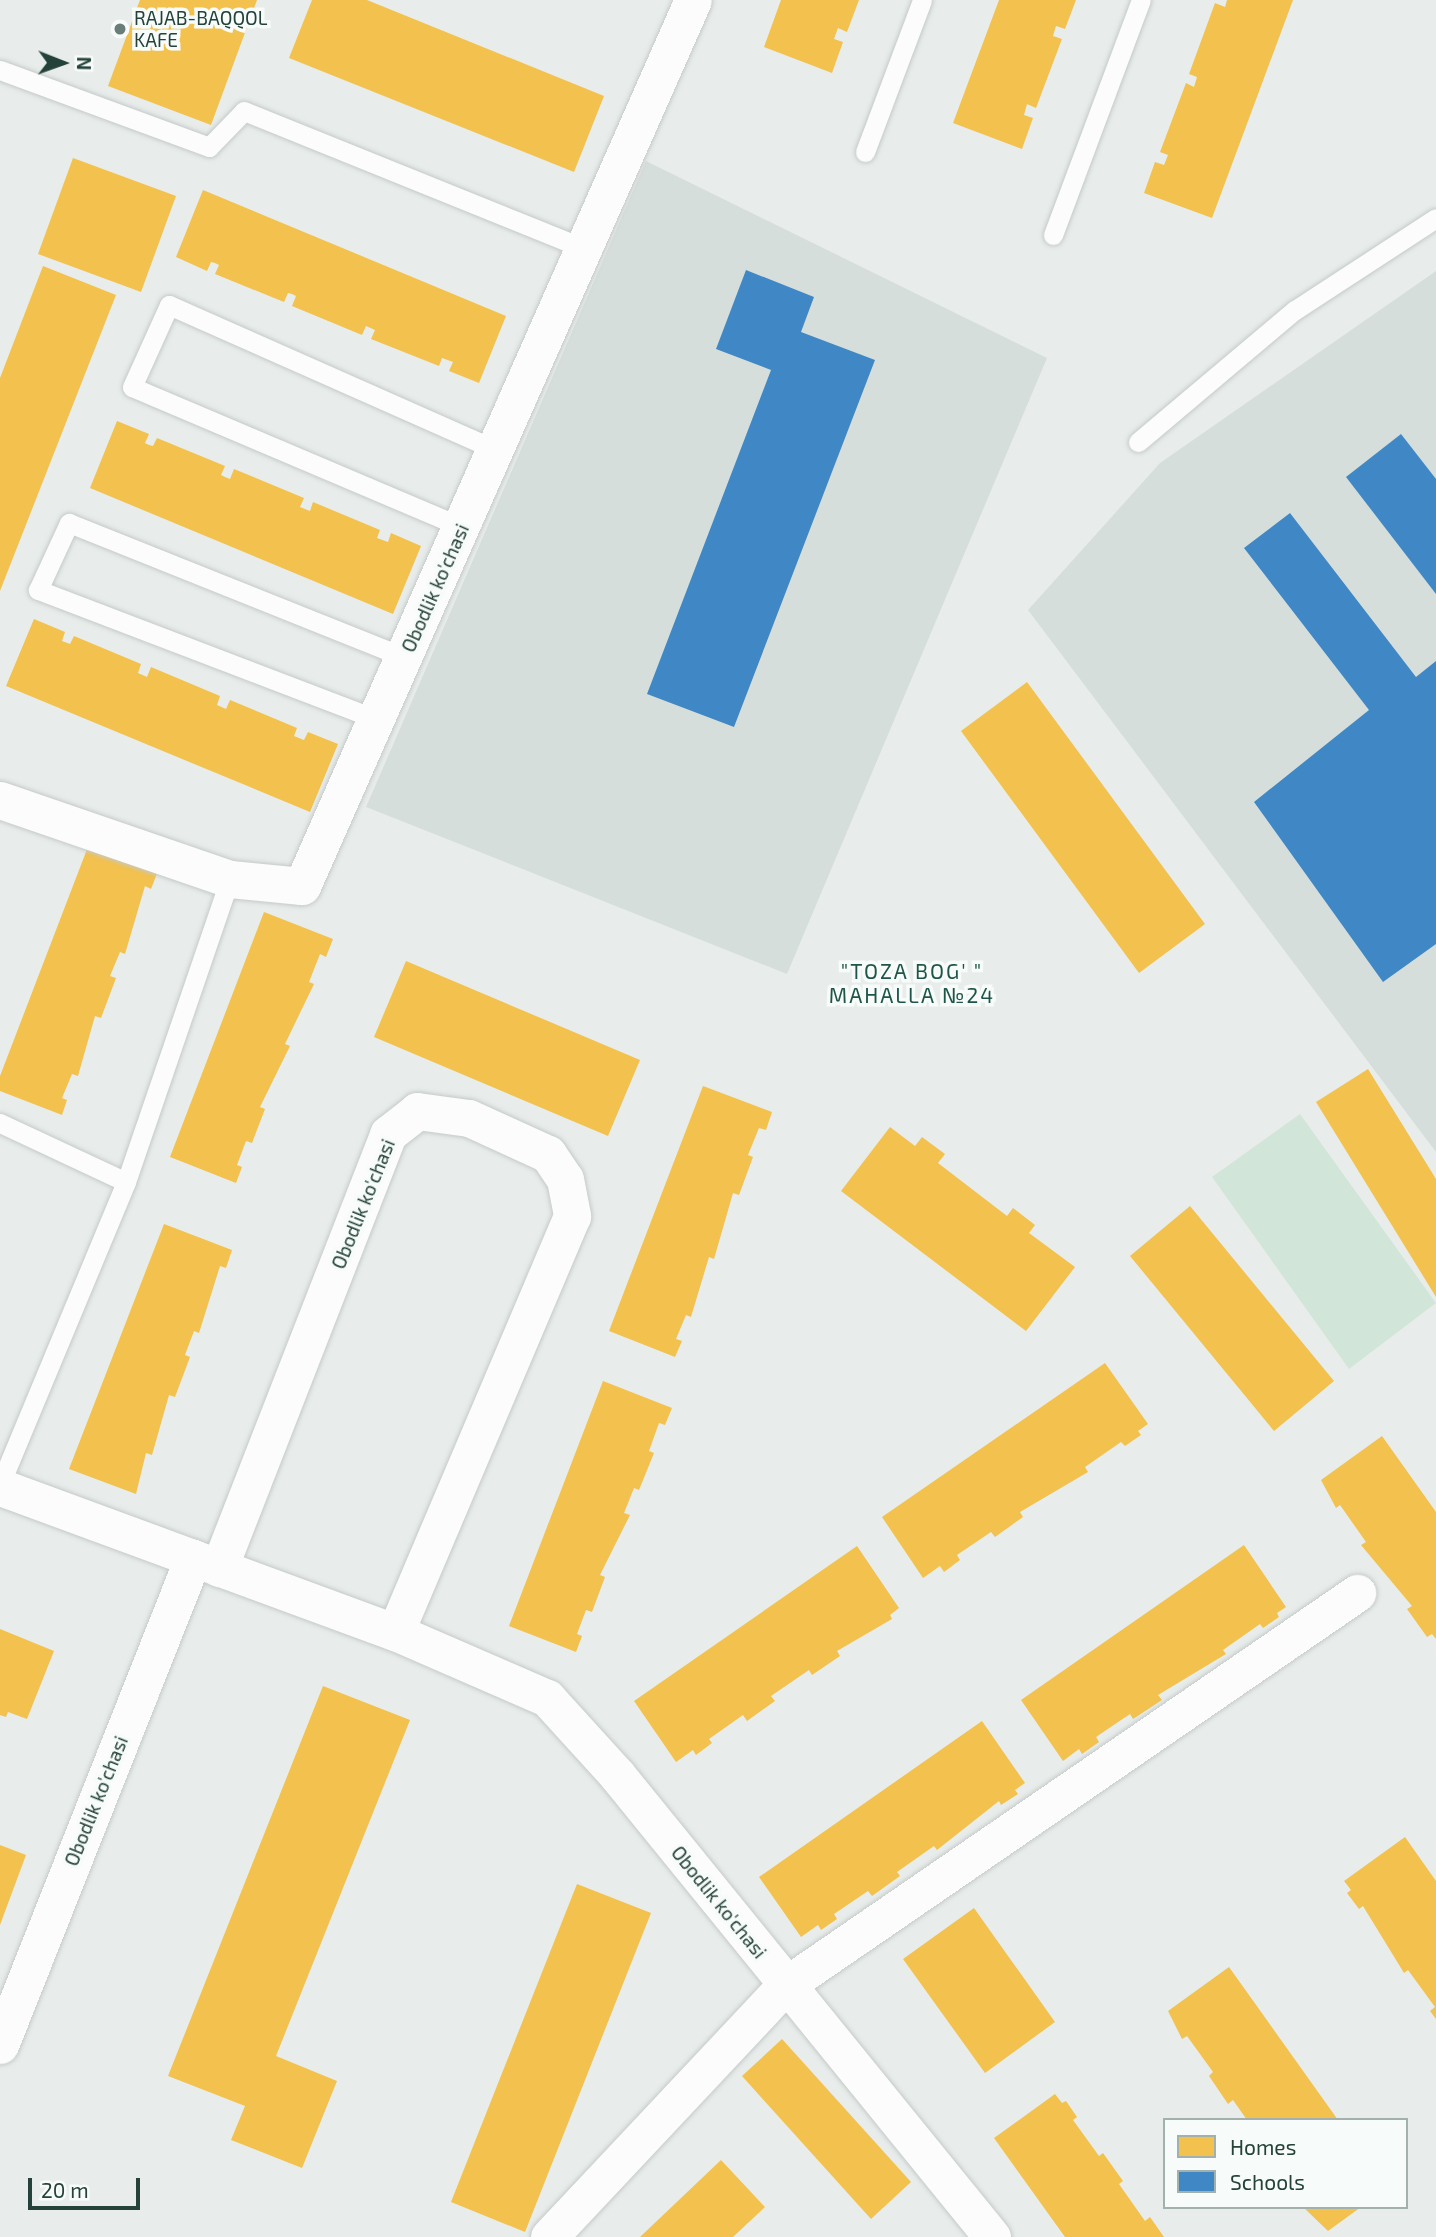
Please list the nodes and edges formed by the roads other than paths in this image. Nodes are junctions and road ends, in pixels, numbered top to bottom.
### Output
1 (693, 0) edge
2 (922, 0) edge
3 (1141, 0) edge
4 (0, 71) edge
5 (864, 152) dead end
6 (1436, 218) edge
7 (1053, 235) dead end
8 (585, 249) junction
9 (1138, 442) dead end
10 (496, 450) junction
11 (462, 527) junction
12 (404, 657) junction
13 (376, 719) junction
14 (0, 800) edge
15 (230, 879) junction
16 (0, 1123) edge
17 (126, 1182) junction
18 (0, 1485) edge
19 (206, 1563) junction
20 (1357, 1593) dead end
21 (395, 1632) junction
22 (786, 1985) junction
23 (0, 2045) edge
24 (549, 2237) edge
25 (992, 2237) edge

1 - 8 street, Obodlik ko'chasi
2 - 5 lane
3 - 7 lane
4 - 8 lane
6 - 9 lane
8 - 10 street, Obodlik ko'chasi
10 - 11 street, Obodlik ko'chasi
10 - 11 lane
11 - 12 street, Obodlik ko'chasi
12 - 13 street, Obodlik ko'chasi
12 - 13 lane
13 - 15 street, Obodlik ko'chasi
14 - 15 street, Obodlik ko'chasi
15 - 17 lane
16 - 17 lane
17 - 18 lane
18 - 19 street, Obodlik ko'chasi
19 - 21 street, Obodlik ko'chasi
19 - 21 street, Obodlik ko'chasi
19 - 23 street, Obodlik ko'chasi
20 - 22 street
21 - 22 street, Obodlik ko'chasi
22 - 24 street
22 - 25 street, Obodlik ko'chasi

